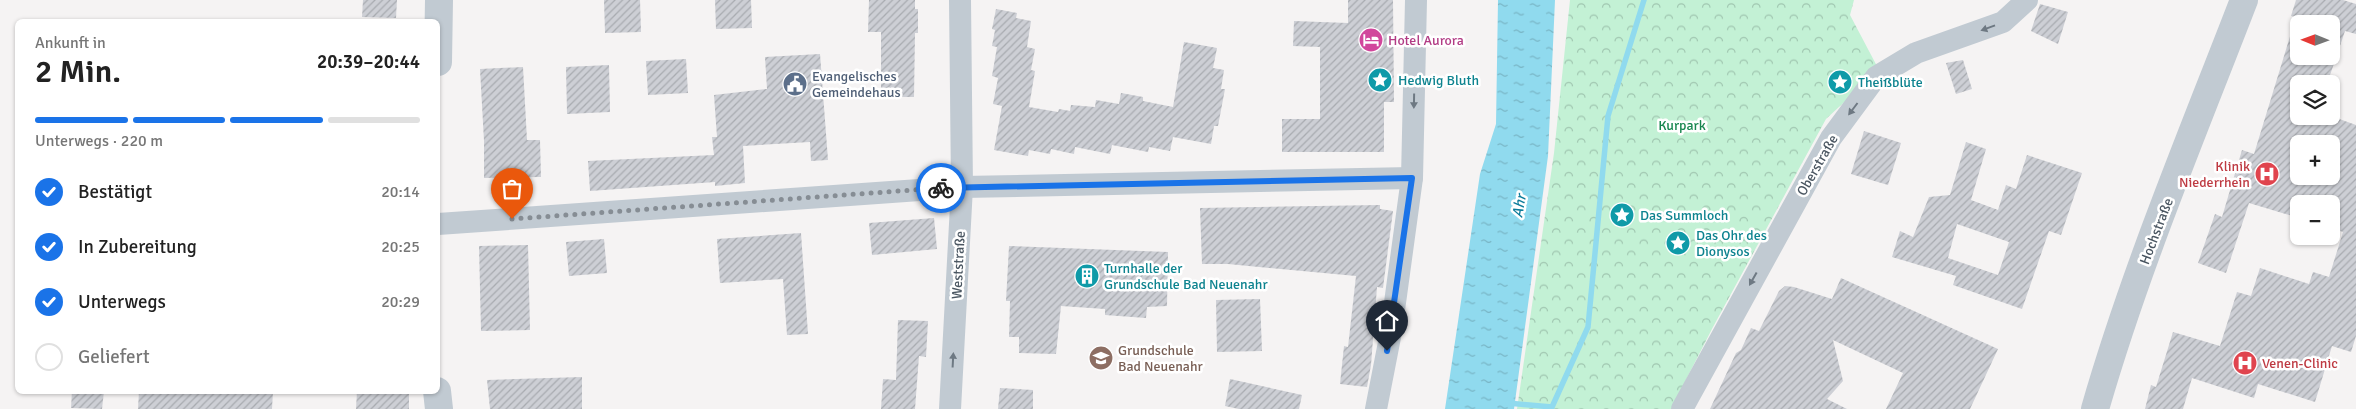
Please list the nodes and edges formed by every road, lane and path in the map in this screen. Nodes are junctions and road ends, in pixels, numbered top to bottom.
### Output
1 (439, 0) edge
2 (960, 0) edge
3 (1416, 0) edge
4 (2027, 0) edge
5 (2244, 0) edge
6 (439, 19) edge
7 (1412, 178) junction
8 (962, 187) junction
9 (440, 224) edge
10 (437, 394) edge
11 (439, 409) edge
12 (950, 409) edge
13 (1376, 409) edge
14 (1682, 409) edge
15 (2095, 409) edge

1 - 6 street
2 - 8 street, Weststraße
3 -> 7 street
4 -> 14 street, Oberstraße
5 - 15 street, Hochstraße
7 - 8 street
7 - 13 street
8 - 9 street
12 -> 8 street, Weststraße
10 - 11 street

